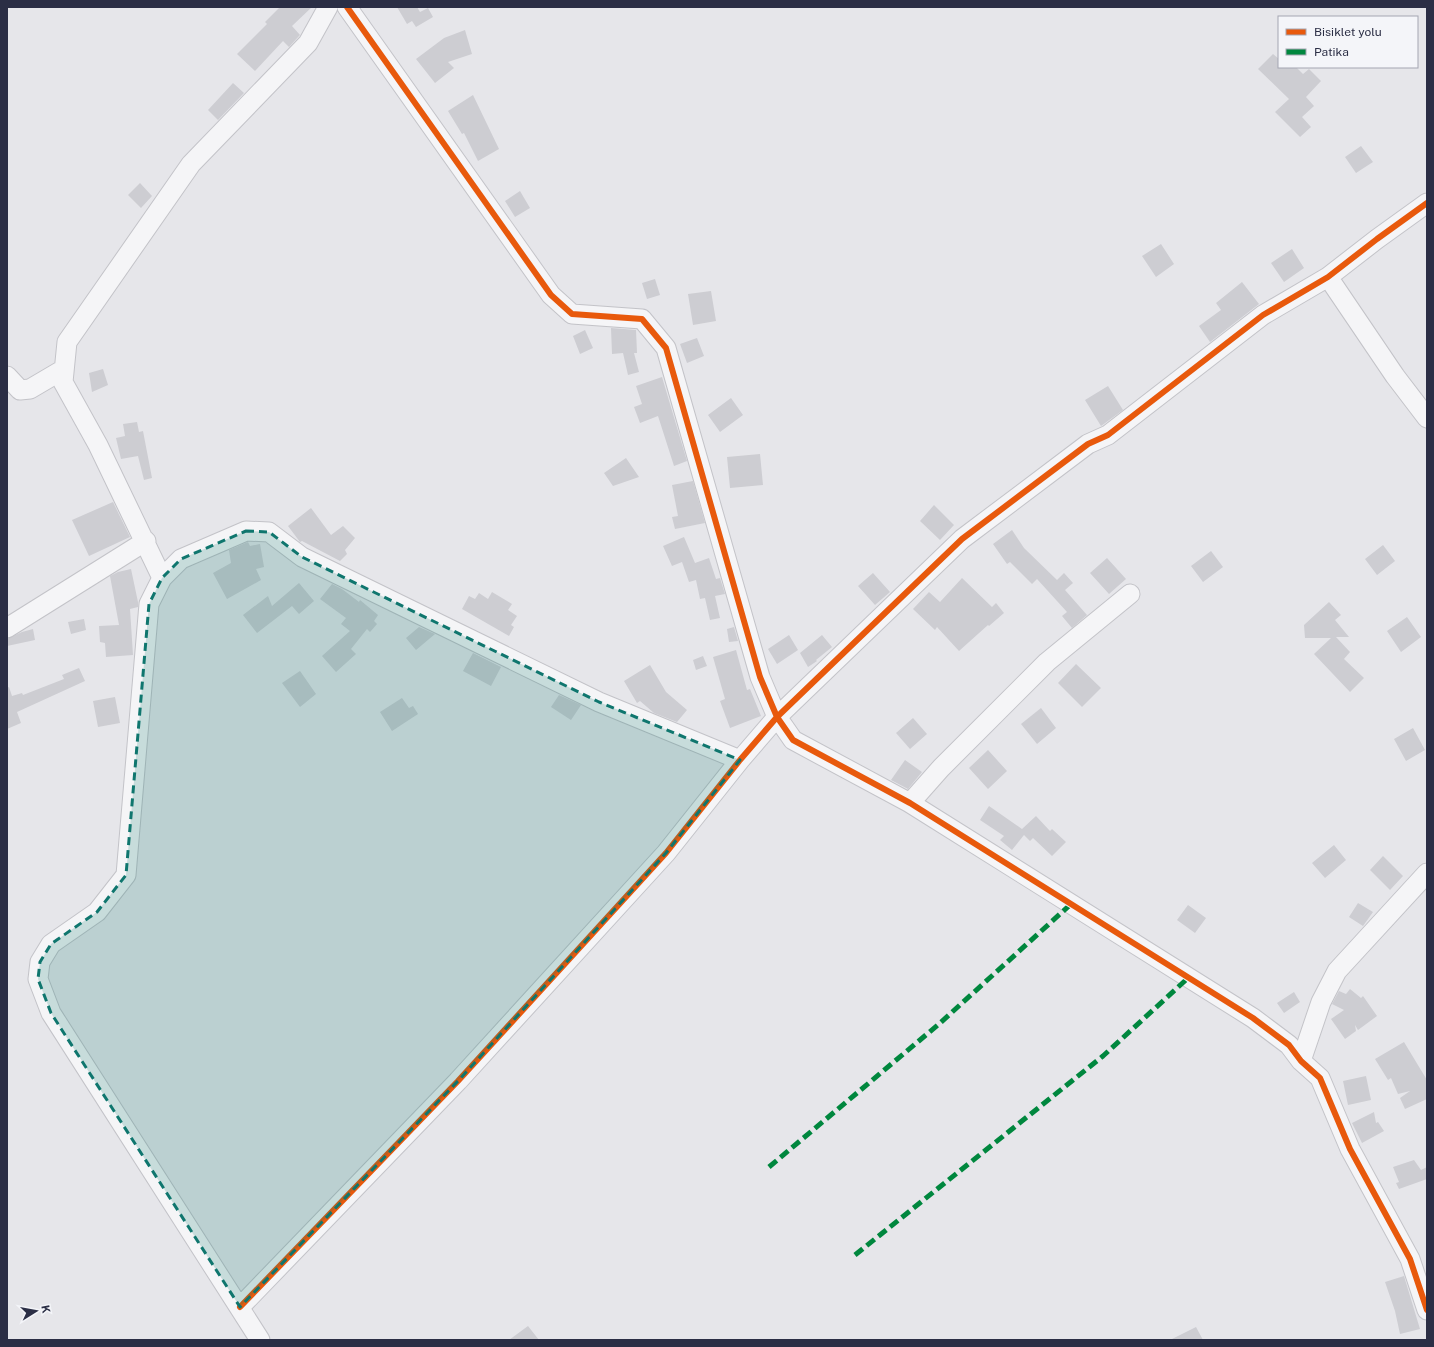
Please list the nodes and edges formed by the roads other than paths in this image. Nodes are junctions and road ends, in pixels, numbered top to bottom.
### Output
1 (328, 7) edge
2 (347, 7) edge
3 (1427, 203) edge
4 (1328, 277) junction
5 (64, 369) junction
6 (7, 376) edge
7 (14, 392) edge
8 (1427, 418) edge
9 (146, 541) junction
10 (162, 578) junction
11 (1130, 594) dead end
12 (7, 628) edge
13 (777, 717) junction
14 (740, 760) junction
15 (910, 803) junction
16 (1427, 873) edge
17 (1301, 1061) junction
18 (240, 1307) junction
19 (1427, 1310) edge
20 (260, 1340) edge

1 - 5 street
2 - 13 street
3 - 4 street
4 - 8 street
4 - 13 street
5 - 7 street
5 - 9 street
6 - 7 street
9 - 10 street
9 - 12 street
10 - 14 street
10 - 18 street
11 - 15 street
13 - 14 street
13 - 15 street
14 - 18 street
15 - 17 street
16 - 17 street
17 - 19 street
18 - 20 street

